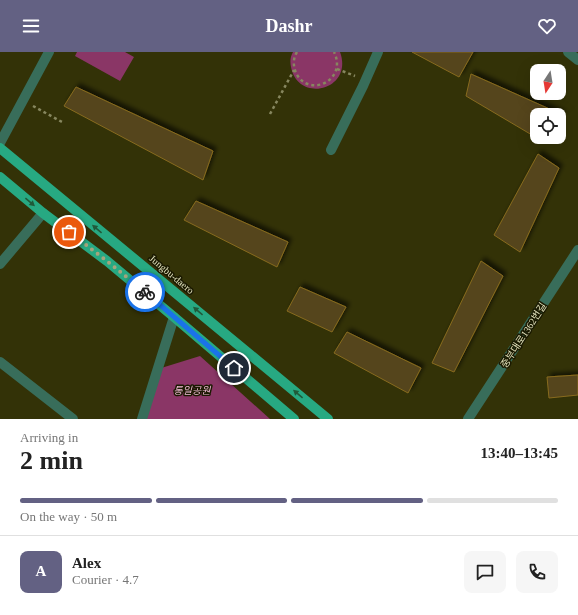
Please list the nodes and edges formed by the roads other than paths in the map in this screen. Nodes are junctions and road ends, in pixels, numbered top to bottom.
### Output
1 (49, 52) edge
2 (378, 52) edge
3 (568, 52) edge
4 (578, 60) edge
5 (0, 143) edge
6 (0, 148) edge
7 (331, 150) dead end
8 (0, 177) edge
9 (43, 213) junction
10 (578, 250) edge
11 (0, 264) edge
12 (174, 316) junction
13 (0, 362) edge
14 (73, 419) edge
15 (142, 419) edge
16 (294, 419) edge
17 (328, 419) edge
18 (468, 419) edge

1 - 5 street
2 - 7 street
3 - 4 street
17 -> 6 main road, Jungbu-daero
8 -> 9 main road
9 - 11 street
9 - 12 main road
10 - 18 street, 중부대로1362번길
12 - 15 street
12 - 16 main road
13 - 14 street

